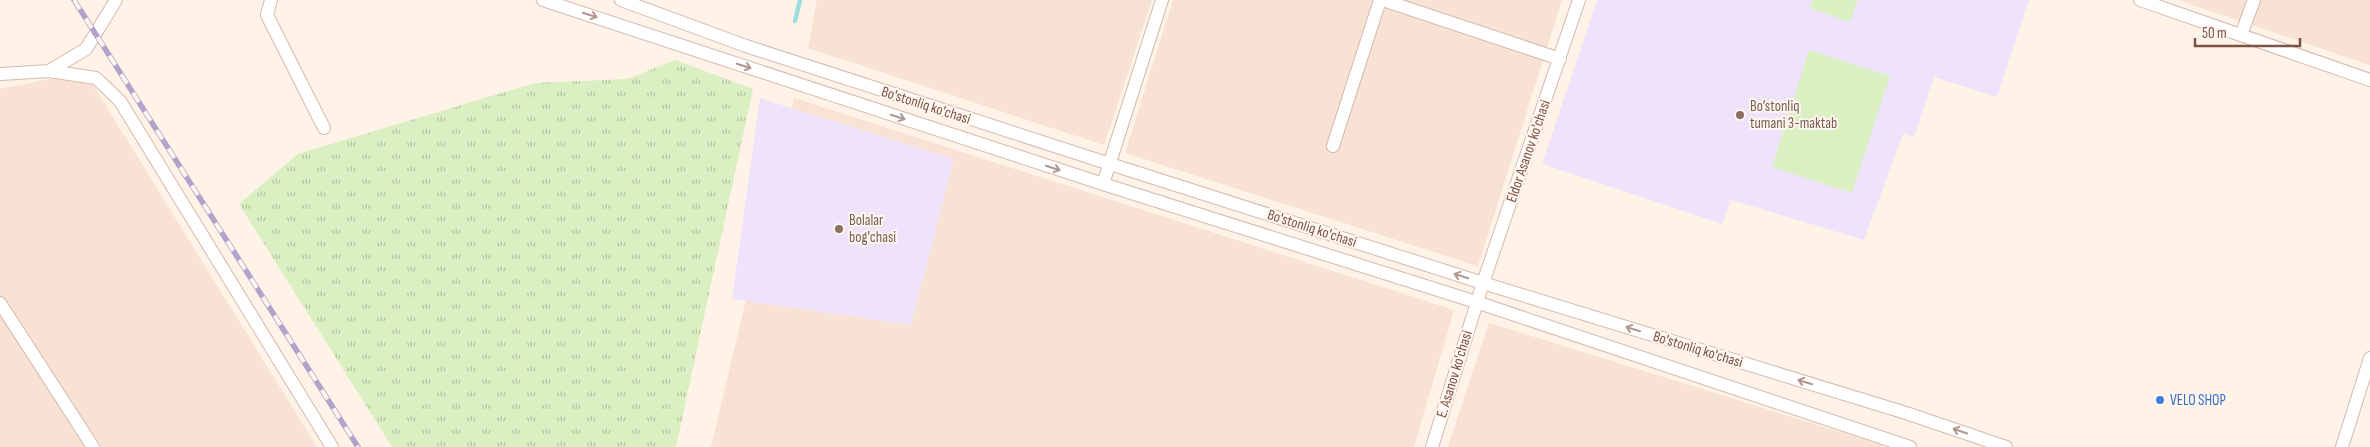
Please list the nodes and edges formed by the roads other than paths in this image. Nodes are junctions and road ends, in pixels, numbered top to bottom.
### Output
1 (116, 0) edge
2 (271, 0) edge
3 (543, 0) edge
4 (621, 0) edge
5 (1162, 0) edge
6 (1381, 0) edge
7 (1579, 0) edge
8 (2140, 0) edge
9 (2254, 0) edge
10 (2241, 35) junction
11 (1560, 59) junction
12 (0, 71) edge
13 (49, 71) junction
14 (2370, 80) edge
15 (324, 128) dead end
16 (1334, 146) dead end
17 (1110, 164) junction
18 (1103, 184) junction
19 (1482, 283) junction
20 (1476, 302) junction
21 (0, 303) edge
22 (2370, 358) edge
23 (93, 447) edge
24 (332, 447) edge
25 (1432, 447) edge
26 (1910, 447) edge
27 (2006, 447) edge
28 (2342, 447) edge

1 - 13 street
2 - 15 street
3 -> 18 street, Bo'stonliq ko'chasi
4 - 17 street, Bo'stonliq ko'chasi
5 - 17 street
6 - 11 street
6 - 16 street
7 - 11 street, Eldor Asanov ko'chasi
8 - 10 street
9 - 10 street
10 - 14 street
11 - 19 street, Eldor Asanov ko'chasi
12 - 13 street
13 - 24 street
17 - 18 street
19 -> 17 street, Bo'stonliq ko'chasi
18 - 20 street, Bo'stonliq ko'chasi
19 - 20 street, Eldor Asanov ko'chasi
27 -> 19 street, Bo'stonliq ko'chasi
20 - 25 street, E. Asanov ko'chasi
20 - 26 street, Bo'stonliq ko'chasi
21 - 23 street
22 - 28 street

